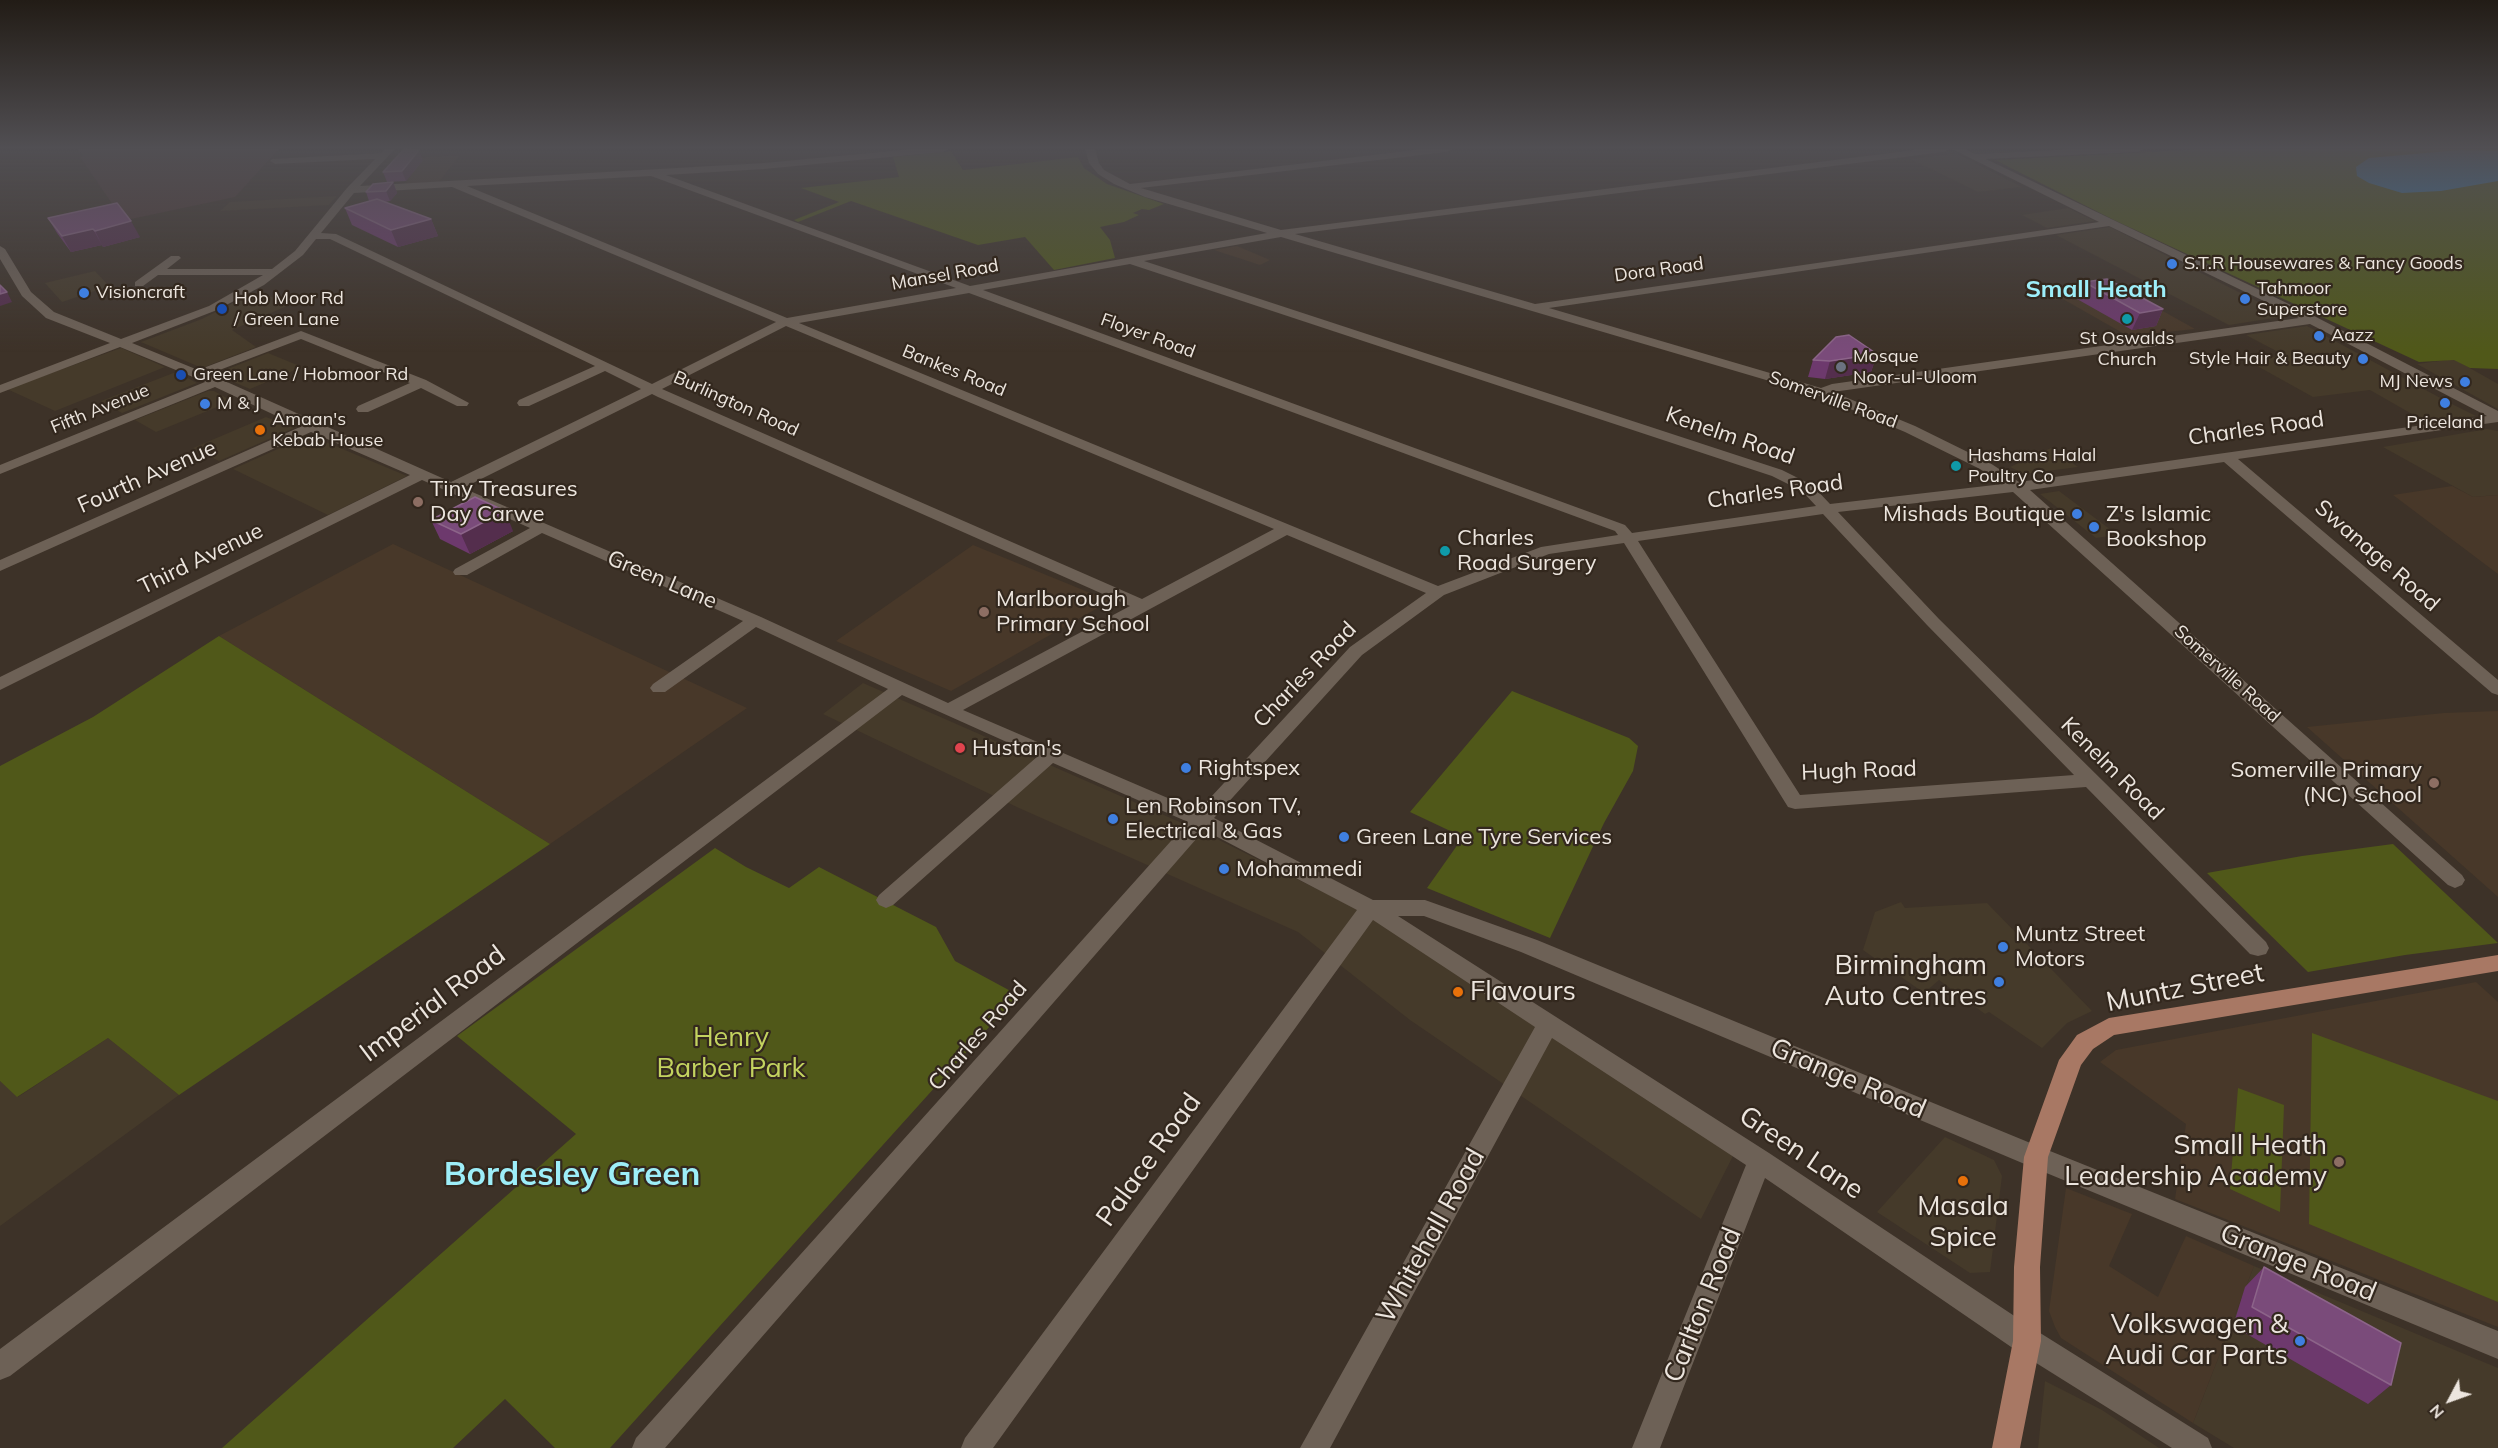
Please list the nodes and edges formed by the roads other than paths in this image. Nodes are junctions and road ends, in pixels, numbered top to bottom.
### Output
1 (330, 217) edge
2 (534, 217) edge
3 (771, 217) edge
4 (1226, 217) edge
5 (1411, 217) edge
6 (2098, 217) edge
7 (2111, 223) junction
8 (1281, 233) junction
9 (314, 236) junction
10 (0, 249) edge
11 (175, 258) dead end
12 (1129, 261) junction
13 (157, 272) junction
14 (276, 272) junction
15 (139, 284) dead end
16 (968, 289) junction
17 (1533, 307) junction
18 (2312, 320) junction
19 (786, 322) junction
20 (123, 343) junction
21 (606, 366) junction
22 (198, 374) junction
23 (214, 382) junction
24 (421, 383) junction
25 (653, 388) junction
26 (0, 389) edge
27 (1822, 392) junction
28 (462, 403) dead end
29 (524, 403) dead end
30 (363, 409) dead end
31 (2498, 417) edge
32 (310, 427) junction
33 (2227, 457) junction
34 (0, 470) edge
35 (422, 475) junction
36 (2017, 487) junction
37 (451, 488) junction
38 (1824, 508) junction
39 (542, 527) junction
40 (1288, 528) junction
41 (1628, 537) junction
42 (0, 566) edge
43 (461, 572) dead end
44 (1438, 592) junction
45 (1144, 606) junction
46 (755, 620) junction
47 (0, 684) edge
48 (659, 688) dead end
49 (900, 688) junction
50 (2498, 688) edge
51 (948, 710) junction
52 (1051, 755) junction
53 (2091, 780) junction
54 (1201, 820) junction
55 (2455, 880) dead end
56 (886, 900) dead end
57 (1370, 908) junction
58 (2258, 948) dead end
59 (2498, 963) edge
60 (1549, 1023) junction
61 (2036, 1157) junction
62 (1760, 1161) junction
63 (2027, 1341) junction
64 (2498, 1345) edge
65 (0, 1366) edge
66 (646, 1448) edge
67 (975, 1448) edge
68 (1314, 1448) edge
69 (1646, 1448) edge
70 (2006, 1448) edge
71 (2199, 1448) edge

1 - 9 street
2 - 19 street, Bankes Road
3 - 16 street, Floyer Road
4 - 8 street, Somerville Road
5 - 8 street, Mansel Road
6 - 7 street
7 - 17 street, Dora Road
7 - 18 street
8 - 12 street, Mansel Road
8 - 17 street, Somerville Road
9 - 14 street
9 - 21 street, Burlington Road
10 - 20 street, Green Lane
11 - 13 street
12 - 16 street, Mansel Road
12 - 38 street, Kenelm Road
13 - 14 street
13 - 15 street
14 - 20 street
16 - 19 street, Mansel Road
16 - 41 street, Floyer Road
17 - 27 street, Somerville Road
18 - 27 street
18 - 31 street
19 - 25 street, Mansel Road
19 - 40 street, Bankes Road
20 - 22 street, Green Lane
20 - 26 street
21 - 25 street, Burlington Road
21 - 29 street
22 - 23 street, Green Lane
22 - 24 street
23 - 32 street, Green Lane
23 - 34 street, Fifth Avenue
24 - 28 street
24 - 30 street
25 - 37 street, Mansel Road
25 - 45 street, Burlington Road
27 - 36 street, Somerville Road
31 - 33 street, Charles Road
32 - 35 street, Green Lane
32 - 42 street, Fourth Avenue
33 - 36 street, Charles Road
33 - 50 street, Swanage Road
35 - 37 street, Green Lane
35 - 47 street, Third Avenue
36 - 38 street, Charles Road
36 - 55 street, Somerville Road
37 - 39 street, Green Lane
38 - 41 street, Charles Road
38 - 53 street, Kenelm Road
39 - 43 street
39 - 46 street, Green Lane
40 - 44 street, Bankes Road
40 - 45 street
41 - 44 street, Charles Road
41 - 53 street, Hugh Road
44 - 54 street, Charles Road
45 - 51 street
46 - 48 street
46 - 49 street, Green Lane
49 - 51 street, Green Lane
49 - 65 street, Imperial Road
51 - 52 street, Green Lane
52 - 54 street, Green Lane
52 - 56 street
53 - 58 street, Kenelm Road
54 - 57 street, Grange Road
54 - 66 street, Charles Road
57 - 60 street, Green Lane
57 - 61 street, Grange Road
57 - 67 street, Palace Road
59 - 61 main road, Muntz Street
60 - 62 street, Green Lane
60 - 68 street, Whitehall Road
61 - 63 main road, Muntz Street
61 - 64 street, Grange Road
62 - 63 street, Green Lane
62 - 69 street, Carlton Road
63 - 70 main road, Muntz Street
63 - 71 street, Green Lane

